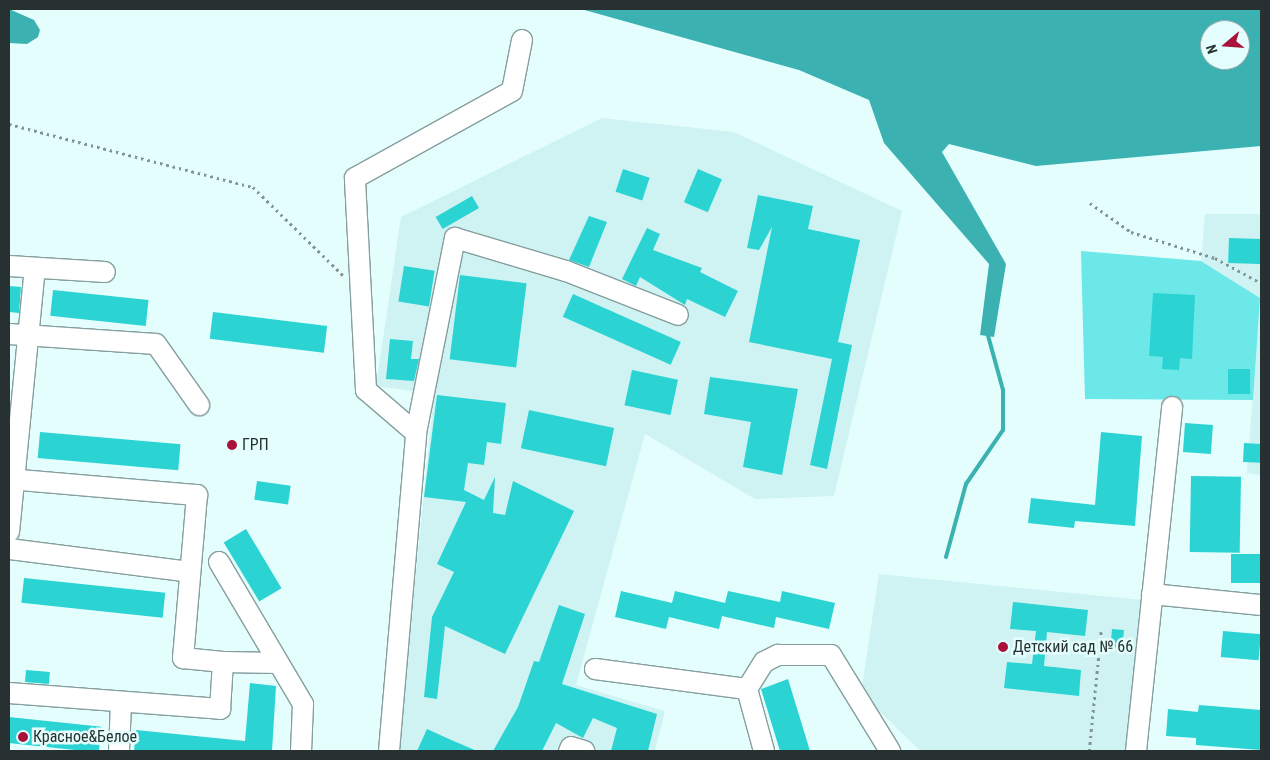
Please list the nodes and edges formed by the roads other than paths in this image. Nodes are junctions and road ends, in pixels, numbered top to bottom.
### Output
1 (522, 40) dead end
2 (9, 266) edge
3 (35, 268) junction
4 (105, 272) dead end
5 (678, 315) dead end
6 (9, 334) edge
7 (30, 336) junction
8 (199, 406) dead end
9 (1172, 407) dead end
10 (416, 433) junction
11 (12, 480) edge
12 (9, 532) edge
13 (9, 549) edge
14 (219, 562) dead end
15 (190, 572) junction
16 (1152, 594) junction
17 (1261, 604) edge
18 (224, 662) junction
19 (278, 663) junction
20 (596, 669) dead end
21 (747, 689) junction
22 (9, 693) edge
23 (121, 703) junction
24 (119, 751) edge
25 (301, 751) edge
26 (389, 751) edge
27 (569, 751) edge
28 (584, 751) edge
29 (764, 751) edge
30 (890, 751) edge
31 (1136, 751) edge

1 - 10 street
2 - 3 street
3 - 4 street
3 - 7 street
5 - 10 street
6 - 7 street
7 - 8 street
7 - 11 street
9 - 16 street
10 - 26 street
11 - 12 street
11 - 15 street
13 - 15 street
14 - 19 street
15 - 18 street
16 - 17 street
16 - 31 street
18 - 19 street
18 - 23 street
19 - 25 street
20 - 21 street
21 - 29 street
21 - 30 street
22 - 23 street
23 - 24 street
27 - 28 street

